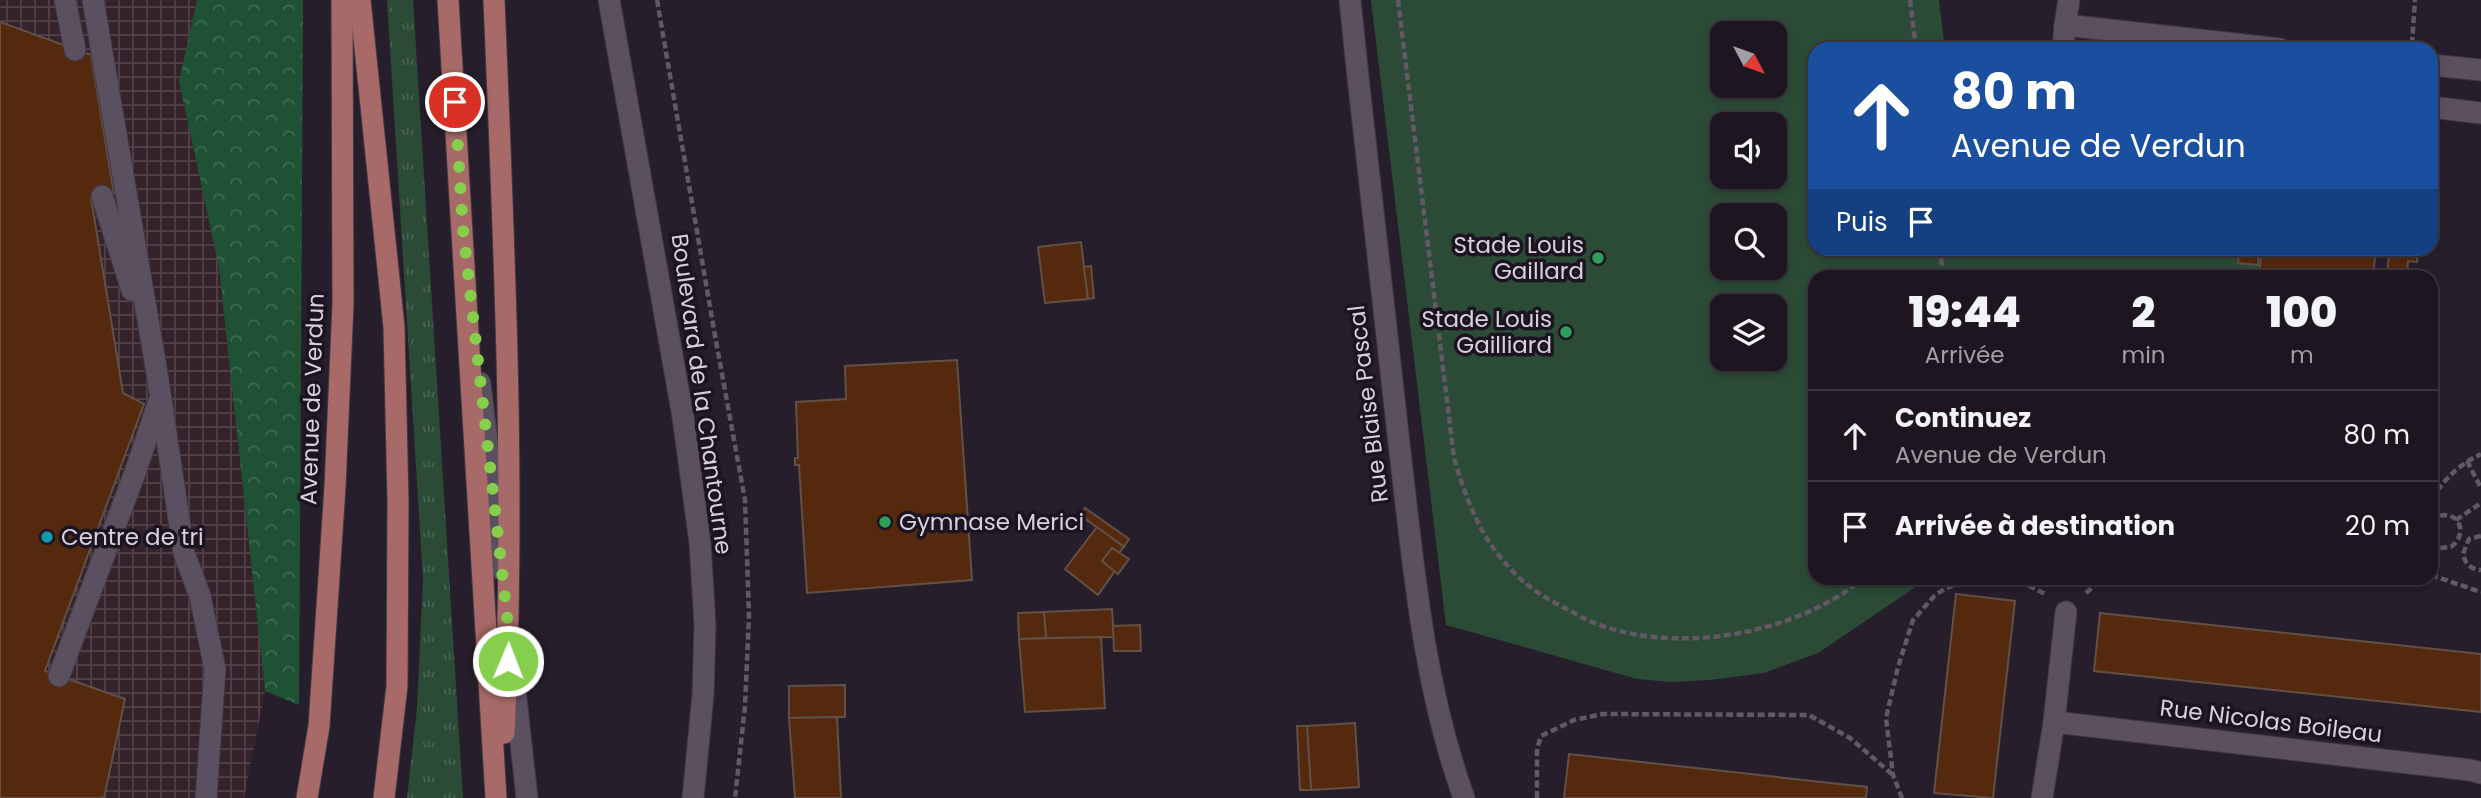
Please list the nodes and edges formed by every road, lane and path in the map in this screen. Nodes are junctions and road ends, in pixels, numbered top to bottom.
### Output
1 (65, 0) edge
2 (93, 0) edge
3 (342, 0) edge
4 (360, 0) edge
5 (448, 0) edge
6 (494, 0) edge
7 (609, 0) edge
8 (657, 0) edge
9 (1350, 0) edge
10 (1398, 0) edge
11 (1910, 0) edge
12 (2068, 0) edge
13 (2415, 0) edge
14 (2066, 25) junction
15 (1915, 42) edge
16 (2064, 42) edge
17 (2218, 42) edge
18 (2412, 42) edge
19 (75, 50) dead end
20 (2438, 66) edge
21 (2481, 70) edge
22 (2438, 108) edge
23 (2481, 113) edge
24 (102, 196) dead end
25 (463, 229) junction
26 (157, 373) junction
27 (161, 396) junction
28 (2481, 454) edge
29 (2467, 461) junction
30 (2481, 488) edge
31 (2438, 490) edge
32 (2481, 503) edge
33 (2438, 516) edge
34 (2456, 520) junction
35 (2481, 536) edge
36 (2438, 545) edge
37 (2481, 570) edge
38 (2438, 577) edge
39 (1855, 585) edge
40 (1953, 585) edge
41 (2027, 585) edge
42 (2481, 592) edge
43 (2066, 612) joint
44 (509, 633) junction
45 (59, 676) dead end
46 (2054, 722) junction
47 (2481, 774) edge
48 (1893, 775) junction
49 (206, 798) edge
50 (307, 798) edge
51 (384, 798) edge
52 (498, 798) edge
53 (527, 798) edge
54 (693, 798) edge
55 (735, 798) edge
56 (1464, 798) edge
57 (1537, 798) edge
58 (1902, 798) edge
59 (2042, 798) edge

1 - 19 street
2 - 26 street
3 - 50 main road, Avenue de Verdun
4 - 51 main road
5 - 25 main road
6 - 44 main road
7 - 54 street, Boulevard de la Chantourne
8 - 55 path
9 - 56 street, Rue Blaise Pascal
10 - 39 path
11 - 15 path
12 - 14 street
13 - 18 path
14 - 16 street
14 - 17 street
20 - 21 street
22 - 23 street
24 - 26 street
25 - 44 street
25 - 52 main road
26 - 27 street
27 - 45 street
27 - 49 street
28 - 29 path
29 - 30 path
29 - 31 path
32 - 34 path
33 - 34 path
34 - 36 path
35 - 37 path
38 - 42 path
40 - 48 path
41 - 43 path
43 - 46 street
44 - 52 main road
44 - 53 street
46 - 47 street, Rue Nicolas Boileau
46 - 59 street
48 - 57 path
48 - 58 path

